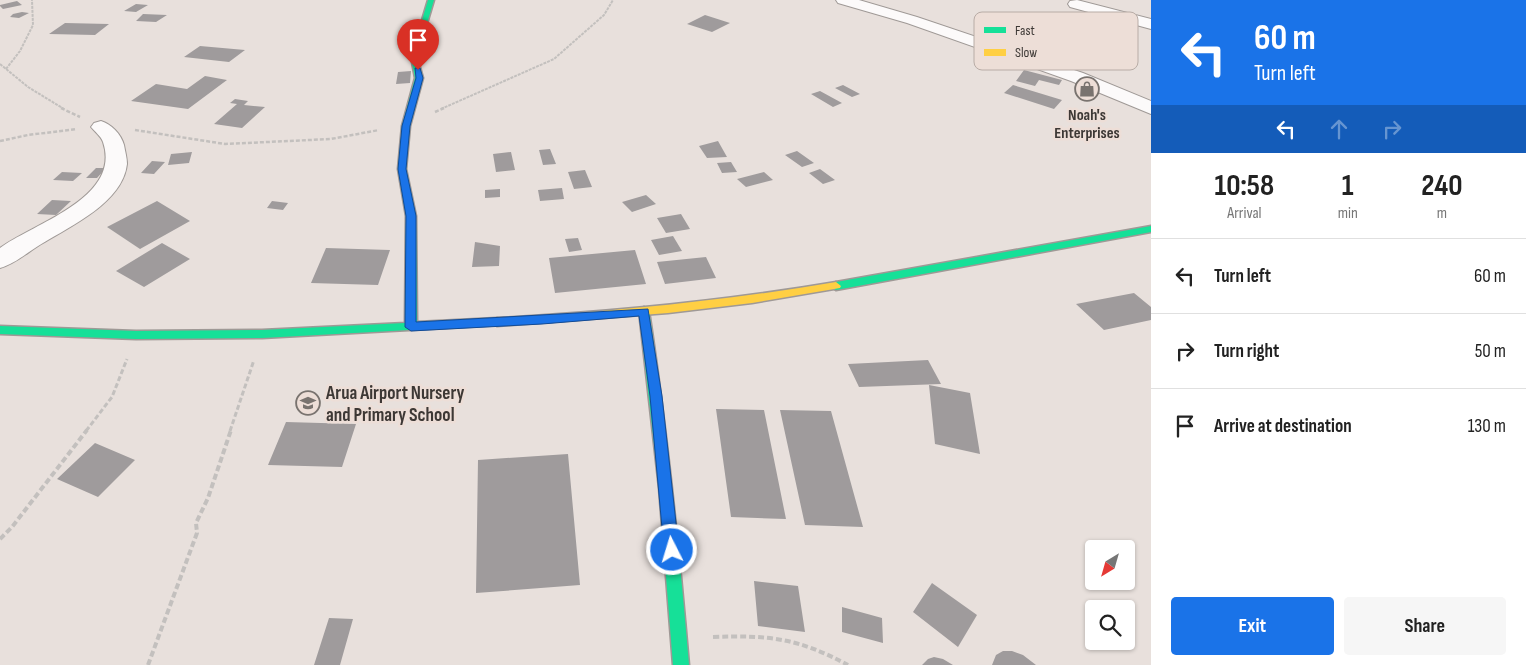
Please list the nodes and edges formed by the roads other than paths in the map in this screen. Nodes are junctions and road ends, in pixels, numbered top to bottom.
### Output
1 (432, 0) edge
2 (844, 0) edge
3 (1075, 4) dead end
4 (1105, 12) edge
5 (1138, 21) edge
6 (1151, 24) edge
7 (974, 41) edge
8 (1059, 70) edge
9 (1151, 108) edge
10 (102, 126) road end
11 (1151, 229) edge
12 (0, 260) edge
13 (644, 311) junction
14 (411, 327) junction
15 (0, 330) edge
16 (681, 665) edge

1 - 14 main road
2 - 7 street
3 - 4 street
5 - 6 street
8 - 9 street
10 - 12 street
11 - 13 main road
13 - 14 main road
13 - 16 main road
14 - 15 main road

